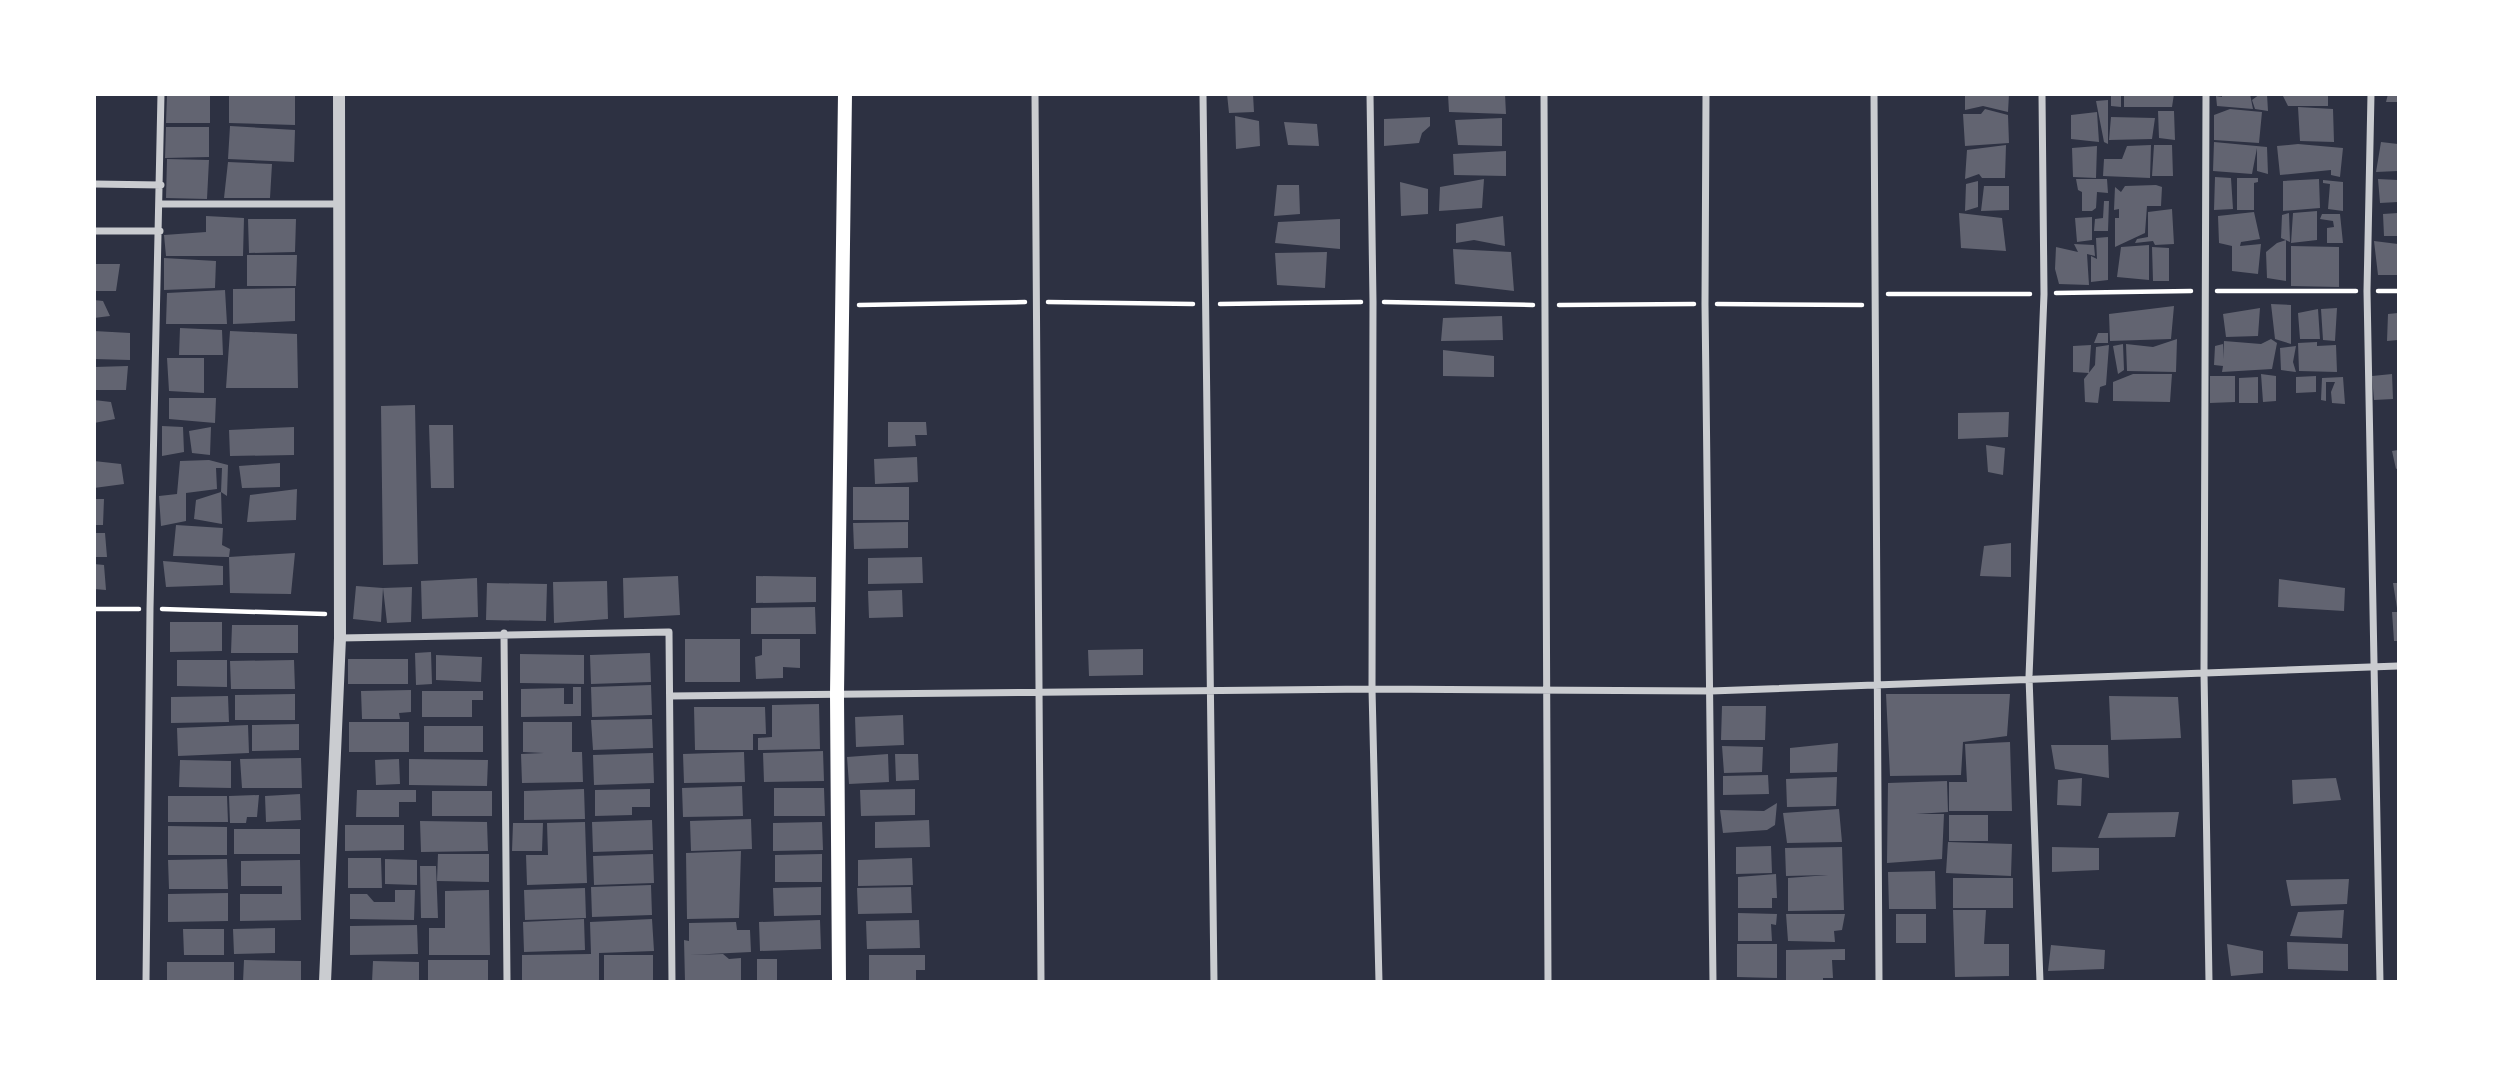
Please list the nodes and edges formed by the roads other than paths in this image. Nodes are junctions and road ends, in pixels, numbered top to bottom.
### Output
1 (162, 94) edge
2 (339, 94) edge
3 (845, 94) edge
4 (1035, 94) edge
5 (1203, 94) edge
6 (1370, 94) edge
7 (1544, 94) edge
8 (1706, 94) edge
9 (1874, 94) edge
10 (2042, 94) edge
11 (2206, 94) edge
12 (2371, 94) edge
13 (94, 184) edge
14 (161, 185) junction
15 (160, 204) junction
16 (340, 204) junction
17 (94, 231) edge
18 (160, 232) junction
19 (504, 633) junction
20 (341, 638) junction
21 (2373, 666) junction
22 (2399, 666) edge
23 (2204, 672) junction
24 (2029, 677) junction
25 (1877, 682) junction
26 (1371, 689) junction
27 (1545, 690) junction
28 (1212, 691) junction
29 (1711, 691) junction
30 (1040, 692) junction
31 (837, 694) junction
32 (670, 696) junction
33 (146, 982) edge
34 (325, 982) edge
35 (507, 982) edge
36 (672, 982) edge
37 (839, 982) edge
38 (1041, 982) edge
39 (1214, 982) edge
40 (1379, 982) edge
41 (1548, 982) edge
42 (1713, 982) edge
43 (1879, 982) edge
44 (2040, 982) edge
45 (2209, 982) edge
46 (2380, 982) edge

1 - 14 street
2 - 16 street
3 - 31 main road
4 - 30 street
5 - 28 street
6 - 26 street
7 - 27 street
8 - 29 street
9 - 25 street
10 - 24 street
11 - 23 street
12 - 21 street
13 - 14 street
14 - 15 street
15 - 16 street
15 - 18 street
16 - 20 street
17 - 18 street
18 - 33 street
19 - 20 street
19 - 32 street
19 - 35 street
20 - 34 street
21 - 22 street
21 - 23 street
21 - 46 street
23 - 24 street
23 - 45 street
24 - 25 street
24 - 44 street
25 - 29 street
25 - 43 street
26 - 27 street
26 - 28 street
26 - 40 street
27 - 29 street
27 - 41 street
28 - 30 street
28 - 39 street
29 - 42 street
30 - 31 street
30 - 38 street
31 - 32 street
31 - 37 main road
32 - 36 street

